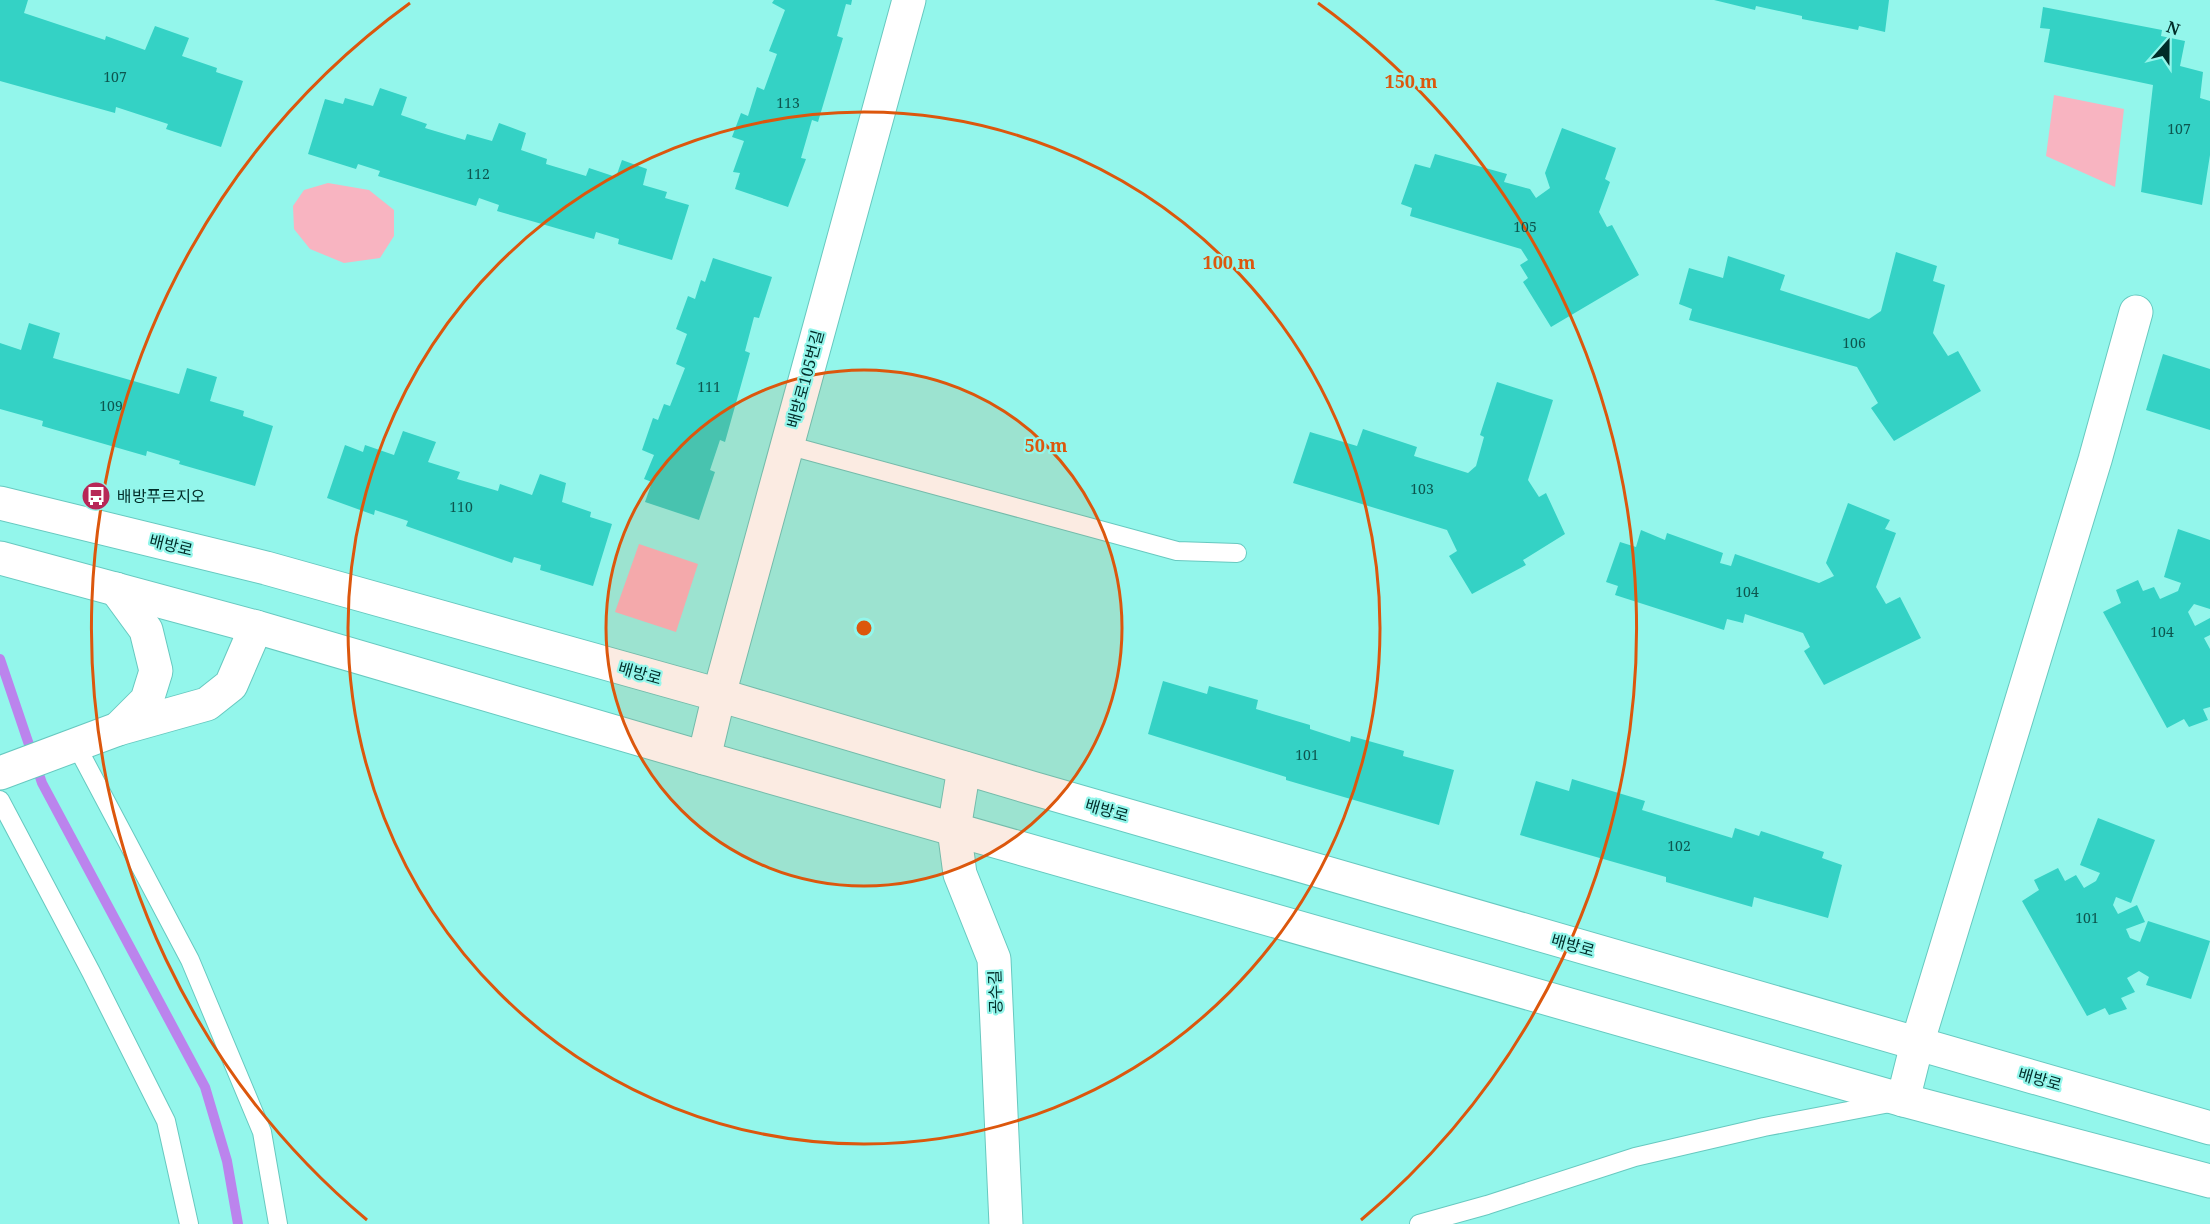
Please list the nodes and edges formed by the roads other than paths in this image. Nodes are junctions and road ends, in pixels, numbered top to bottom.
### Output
1 (909, 0) edge
2 (2136, 312) dead end
3 (787, 445) junction
4 (0, 503) edge
5 (1237, 553) dead end
6 (0, 558) edge
7 (116, 589) junction
8 (256, 627) junction
9 (719, 695) junction
10 (118, 729) junction
11 (71, 747) junction
12 (704, 758) junction
13 (964, 768) junction
14 (6, 771) edge
15 (0, 800) edge
16 (954, 829) junction
17 (1917, 1044) junction
18 (1903, 1100) junction
19 (2210, 1128) edge
20 (2210, 1181) edge
21 (189, 1224) edge
22 (278, 1224) edge
23 (1006, 1224) edge
24 (1419, 1224) edge

1 - 3 street, 배방로105번길
2 - 17 street
3 - 5 lane
3 - 9 street, 배방로105번길
4 - 9 street, 배방로
6 - 7 street
7 - 8 street
7 - 10 street
8 - 10 street
8 - 12 street
9 - 12 street, 배방로105번길
9 - 13 street, 배방로
10 - 11 street
11 - 14 street
11 - 22 lane
12 - 16 street
13 - 16 street, 공수길
13 - 17 street, 배방로
15 - 21 lane
16 - 18 street
16 - 23 street, 공수길
17 - 18 street
17 - 19 street, 배방로
18 - 20 street
18 - 24 lane

